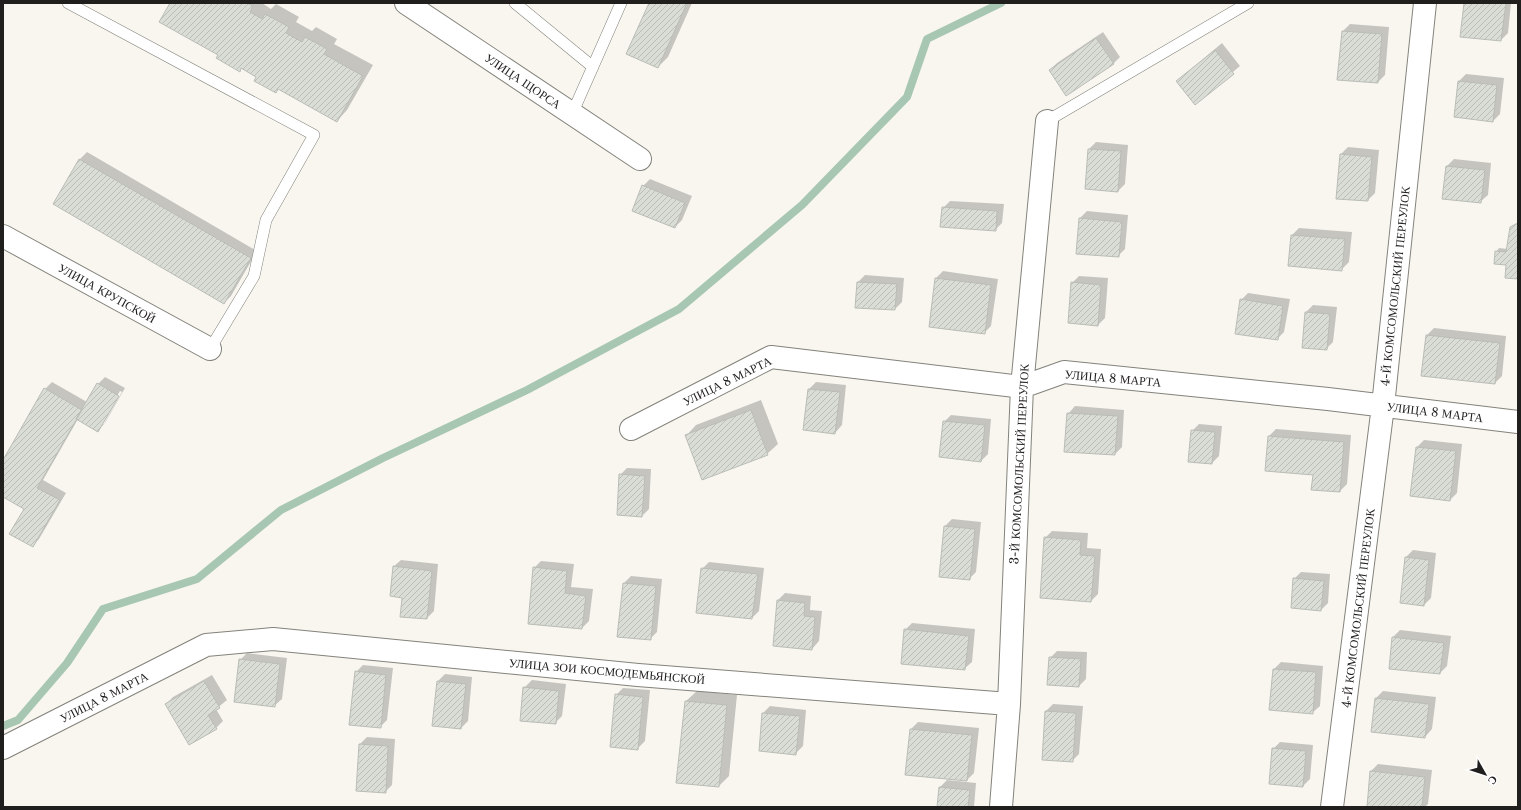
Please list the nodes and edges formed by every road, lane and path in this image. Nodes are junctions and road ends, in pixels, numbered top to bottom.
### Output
1 (68, 3) edge
2 (515, 3) edge
3 (621, 3) edge
4 (1248, 3) edge
5 (1425, 3) edge
6 (418, 6) edge
7 (593, 67) junction
8 (572, 114) junction
9 (1047, 121) joint
10 (640, 159) dead end
11 (3, 236) edge
12 (210, 349) joint
13 (1022, 387) junction
14 (1383, 406) junction
15 (1518, 422) edge
16 (631, 429) dead end
17 (206, 645) joint
18 (1009, 704) junction
19 (3, 748) edge
20 (1000, 807) edge
21 (1332, 807) edge

1 - 12 lane
2 - 7 lane
3 - 7 lane
4 - 9 lane
5 - 14 street, 4-Й КОМСОМОЛЬСКИЙ ПЕРЕУЛОК
6 - 8 street, УЛИЦА ЩОРСА
7 - 8 lane
8 - 10 street, УЛИЦА ЩОРСА
9 - 13 street, 3-Й КОМСОМОЛЬСКИЙ ПЕРЕУЛОК
11 - 12 street, УЛИЦА КРУПСКОЙ
13 - 14 street, УЛИЦА 8 МАРТА
13 - 16 street, УЛИЦА 8 МАРТА
13 - 18 street, 3-Й КОМСОМОЛЬСКИЙ ПЕРЕУЛОК
14 - 15 street, УЛИЦА 8 МАРТА
14 - 21 street, 4-Й КОМСОМОЛЬСКИЙ ПЕРЕУЛОК
17 - 18 street, УЛИЦА ЗОИ КОСМОДЕМЬЯНСКОЙ
17 - 19 street, УЛИЦА 8 МАРТА
18 - 20 street, 3-Й КОМСОМОЛЬСКИЙ ПЕРЕУЛОК

